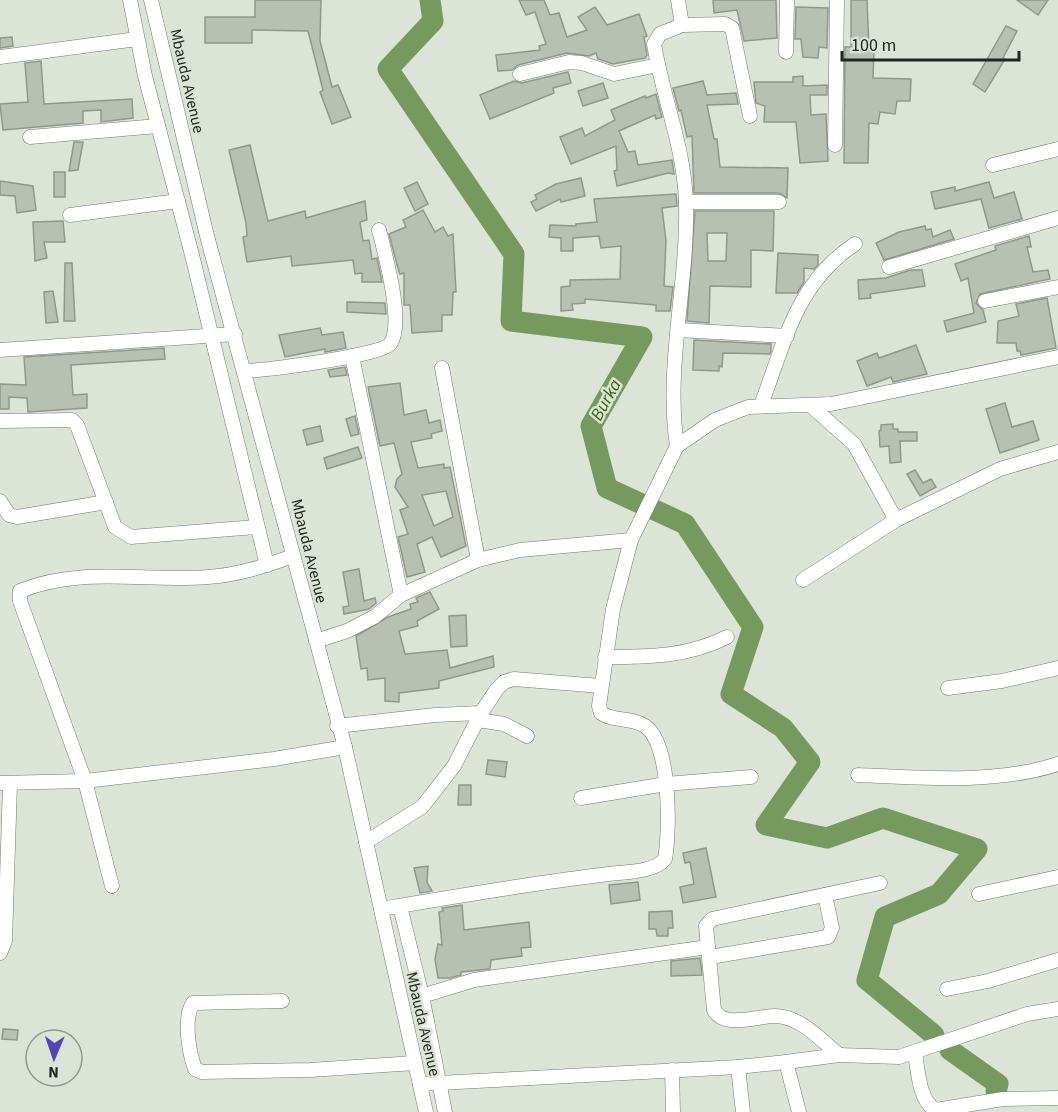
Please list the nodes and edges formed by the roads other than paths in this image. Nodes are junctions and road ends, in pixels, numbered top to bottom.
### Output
1 (130, 0) edge
2 (151, 0) edge
3 (678, 0) edge
4 (787, 0) edge
5 (837, 0) edge
6 (682, 25) junction
7 (137, 39) junction
8 (786, 52) dead end
9 (0, 57) edge
10 (658, 64) junction
11 (520, 74) dead end
12 (750, 116) dead end
13 (158, 126) junction
14 (30, 137) dead end
15 (835, 145) dead end
16 (1058, 149) edge
17 (993, 165) dead end
18 (178, 201) junction
19 (686, 202) junction
20 (780, 202) dead end
21 (70, 215) dead end
22 (1058, 218) edge
23 (379, 231) dead end
24 (855, 244) dead end
25 (889, 267) dead end
26 (1058, 287) edge
27 (985, 301) dead end
28 (678, 330) junction
29 (235, 334) junction
30 (787, 336) junction
31 (210, 338) junction
32 (0, 350) edge
33 (352, 356) junction
34 (1058, 357) edge
35 (442, 368) dead end
36 (245, 371) junction
37 (761, 405) junction
38 (811, 406) junction
39 (0, 422) edge
40 (677, 446) junction
41 (1058, 452) edge
42 (0, 501) edge
43 (106, 502) junction
44 (896, 520) junction
45 (257, 527) junction
46 (631, 540) junction
47 (293, 556) junction
48 (478, 560) junction
49 (267, 566) junction
50 (803, 580) dead end
51 (401, 595) junction
52 (727, 638) dead end
53 (316, 641) junction
54 (605, 657) junction
55 (1058, 668) edge
56 (601, 686) junction
57 (948, 688) dead end
58 (479, 717) junction
59 (338, 726) junction
60 (527, 736) dead end
61 (345, 747) junction
62 (1058, 764) edge
63 (858, 775) dead end
64 (751, 777) dead end
65 (85, 781) junction
66 (5, 784) edge
67 (666, 784) junction
68 (582, 798) dead end
69 (366, 842) junction
70 (1058, 877) edge
71 (4, 878) edge
72 (880, 883) dead end
73 (112, 886) dead end
74 (979, 894) dead end
75 (825, 895) junction
76 (400, 906) junction
77 (381, 909) junction
78 (709, 952) junction
79 (0, 953) edge
80 (1058, 960) edge
81 (947, 989) dead end
82 (422, 996) junction
83 (282, 1000) dead end
84 (1058, 1009) edge
85 (915, 1053) junction
86 (839, 1055) junction
87 (786, 1062) junction
88 (415, 1063) junction
89 (738, 1067) junction
90 (672, 1070) junction
91 (441, 1083) junction
92 (420, 1084) junction
93 (1058, 1098) edge
94 (426, 1112) edge
95 (445, 1112) edge
96 (673, 1112) edge
97 (743, 1112) edge
98 (799, 1112) edge

1 - 7 street
2 - 29 street, Mbauda Avenue
3 - 6 street
4 - 8 street
5 - 15 street
6 - 10 street
6 - 12 street
7 - 9 street
7 - 13 street
10 - 11 street
10 - 19 street
13 - 14 street
13 - 18 street
16 - 17 street
18 - 21 street
18 - 31 street
19 - 20 street
19 - 28 street
22 - 25 street
23 - 33 street
24 - 30 street
26 - 27 street
28 - 30 street
28 - 40 street
29 - 31 street
29 - 36 street, Mbauda Avenue
30 - 37 street
31 - 32 street
31 - 45 street
33 - 36 street
33 - 51 street
34 - 38 street
35 - 48 street
36 - 47 street, Mbauda Avenue
37 - 38 street
37 - 40 street
38 - 44 street
39 - 43 street
40 - 46 street
41 - 44 street
42 - 43 street
43 - 45 street
44 - 50 street
45 - 49 street
46 - 48 street
46 - 54 street
47 - 49 street
47 - 53 street, Mbauda Avenue
48 - 51 street
49 - 65 street
51 - 53 street
52 - 54 street
53 - 59 street, Mbauda Avenue
54 - 56 street
55 - 57 street
56 - 58 street
56 - 67 street
58 - 59 street
58 - 60 street
58 - 69 street
59 - 61 street, Mbauda Avenue
61 - 65 street
61 - 69 street, Mbauda Avenue
62 - 63 street
64 - 67 street
65 - 66 street
65 - 73 street
66 - 71 street
67 - 68 street
67 - 76 street
69 - 77 street, Mbauda Avenue
70 - 74 street
71 - 79 street
72 - 75 street
75 - 78 street
75 - 78 street
76 - 77 street
76 - 82 street
77 - 88 street, Mbauda Avenue
78 - 82 street
78 - 86 street
80 - 81 street
82 - 91 street
83 - 88 street
84 - 85 street
85 - 86 street
85 - 93 street
86 - 87 street
87 - 89 street
87 - 98 street
88 - 92 street, Mbauda Avenue
89 - 90 street
89 - 97 street
90 - 91 street
90 - 96 street
91 - 92 street
91 - 95 street
92 - 94 street, Mbauda Avenue

